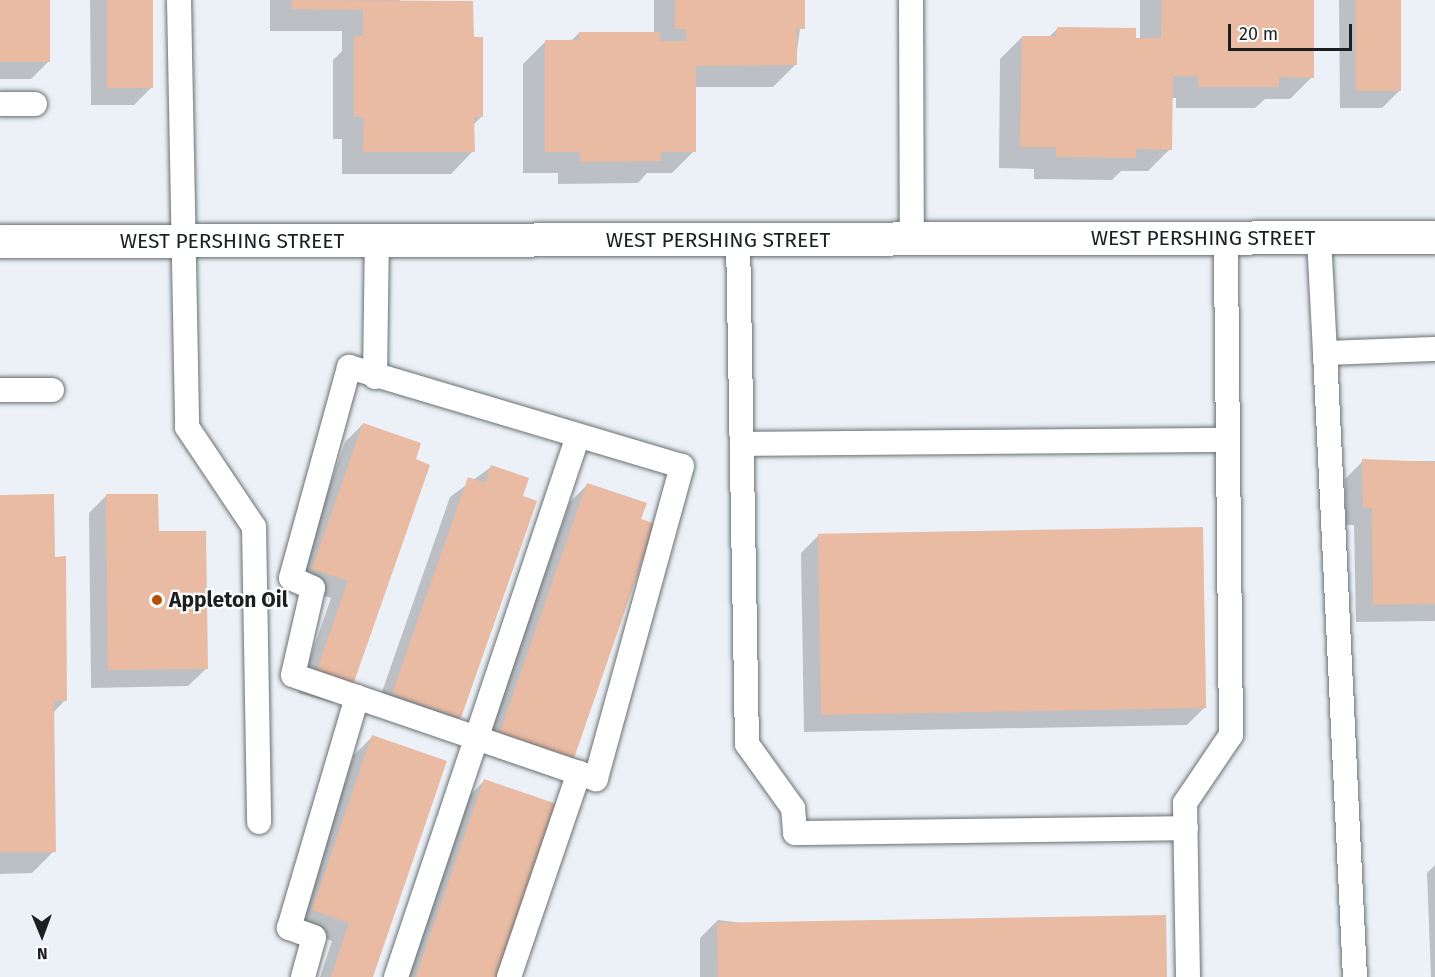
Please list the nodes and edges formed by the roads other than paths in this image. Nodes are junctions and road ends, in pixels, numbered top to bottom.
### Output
1 (179, 0) edge
2 (911, 0) edge
3 (0, 104) edge
4 (35, 104) dead end
5 (1435, 237) edge
6 (738, 238) junction
7 (1226, 238) junction
8 (1318, 238) junction
9 (912, 240) junction
10 (0, 241) edge
11 (181, 241) junction
12 (377, 241) junction
13 (1435, 349) edge
14 (1324, 352) junction
15 (375, 377) junction
16 (0, 390) edge
17 (52, 390) dead end
18 (578, 436) junction
19 (1228, 440) junction
20 (742, 444) junction
21 (357, 697) junction
22 (479, 740) junction
23 (579, 773) junction
24 (259, 822) dead end
25 (1186, 828) junction
26 (303, 977) edge
27 (396, 977) edge
28 (509, 977) edge
29 (1188, 977) edge
30 (1355, 977) edge

1 - 11 lane
2 - 9 lane
3 - 4 lane
5 - 8 street, WEST PERSHING STREET
6 - 9 street, WEST PERSHING STREET
6 - 12 street, WEST PERSHING STREET
6 - 20 lane
7 - 8 street, WEST PERSHING STREET
7 - 9 street, WEST PERSHING STREET
7 - 19 lane
8 - 14 lane
10 - 11 street, WEST PERSHING STREET
11 - 12 street, WEST PERSHING STREET
11 - 24 lane
12 - 15 lane
13 - 14 lane
14 - 30 lane
15 - 18 lane
15 - 21 lane
16 - 17 lane
18 - 22 lane
18 - 23 lane
19 - 20 lane
19 - 25 lane
20 - 25 lane
21 - 22 lane
21 - 26 lane
22 - 23 lane
22 - 27 lane
23 - 28 lane
25 - 29 lane

